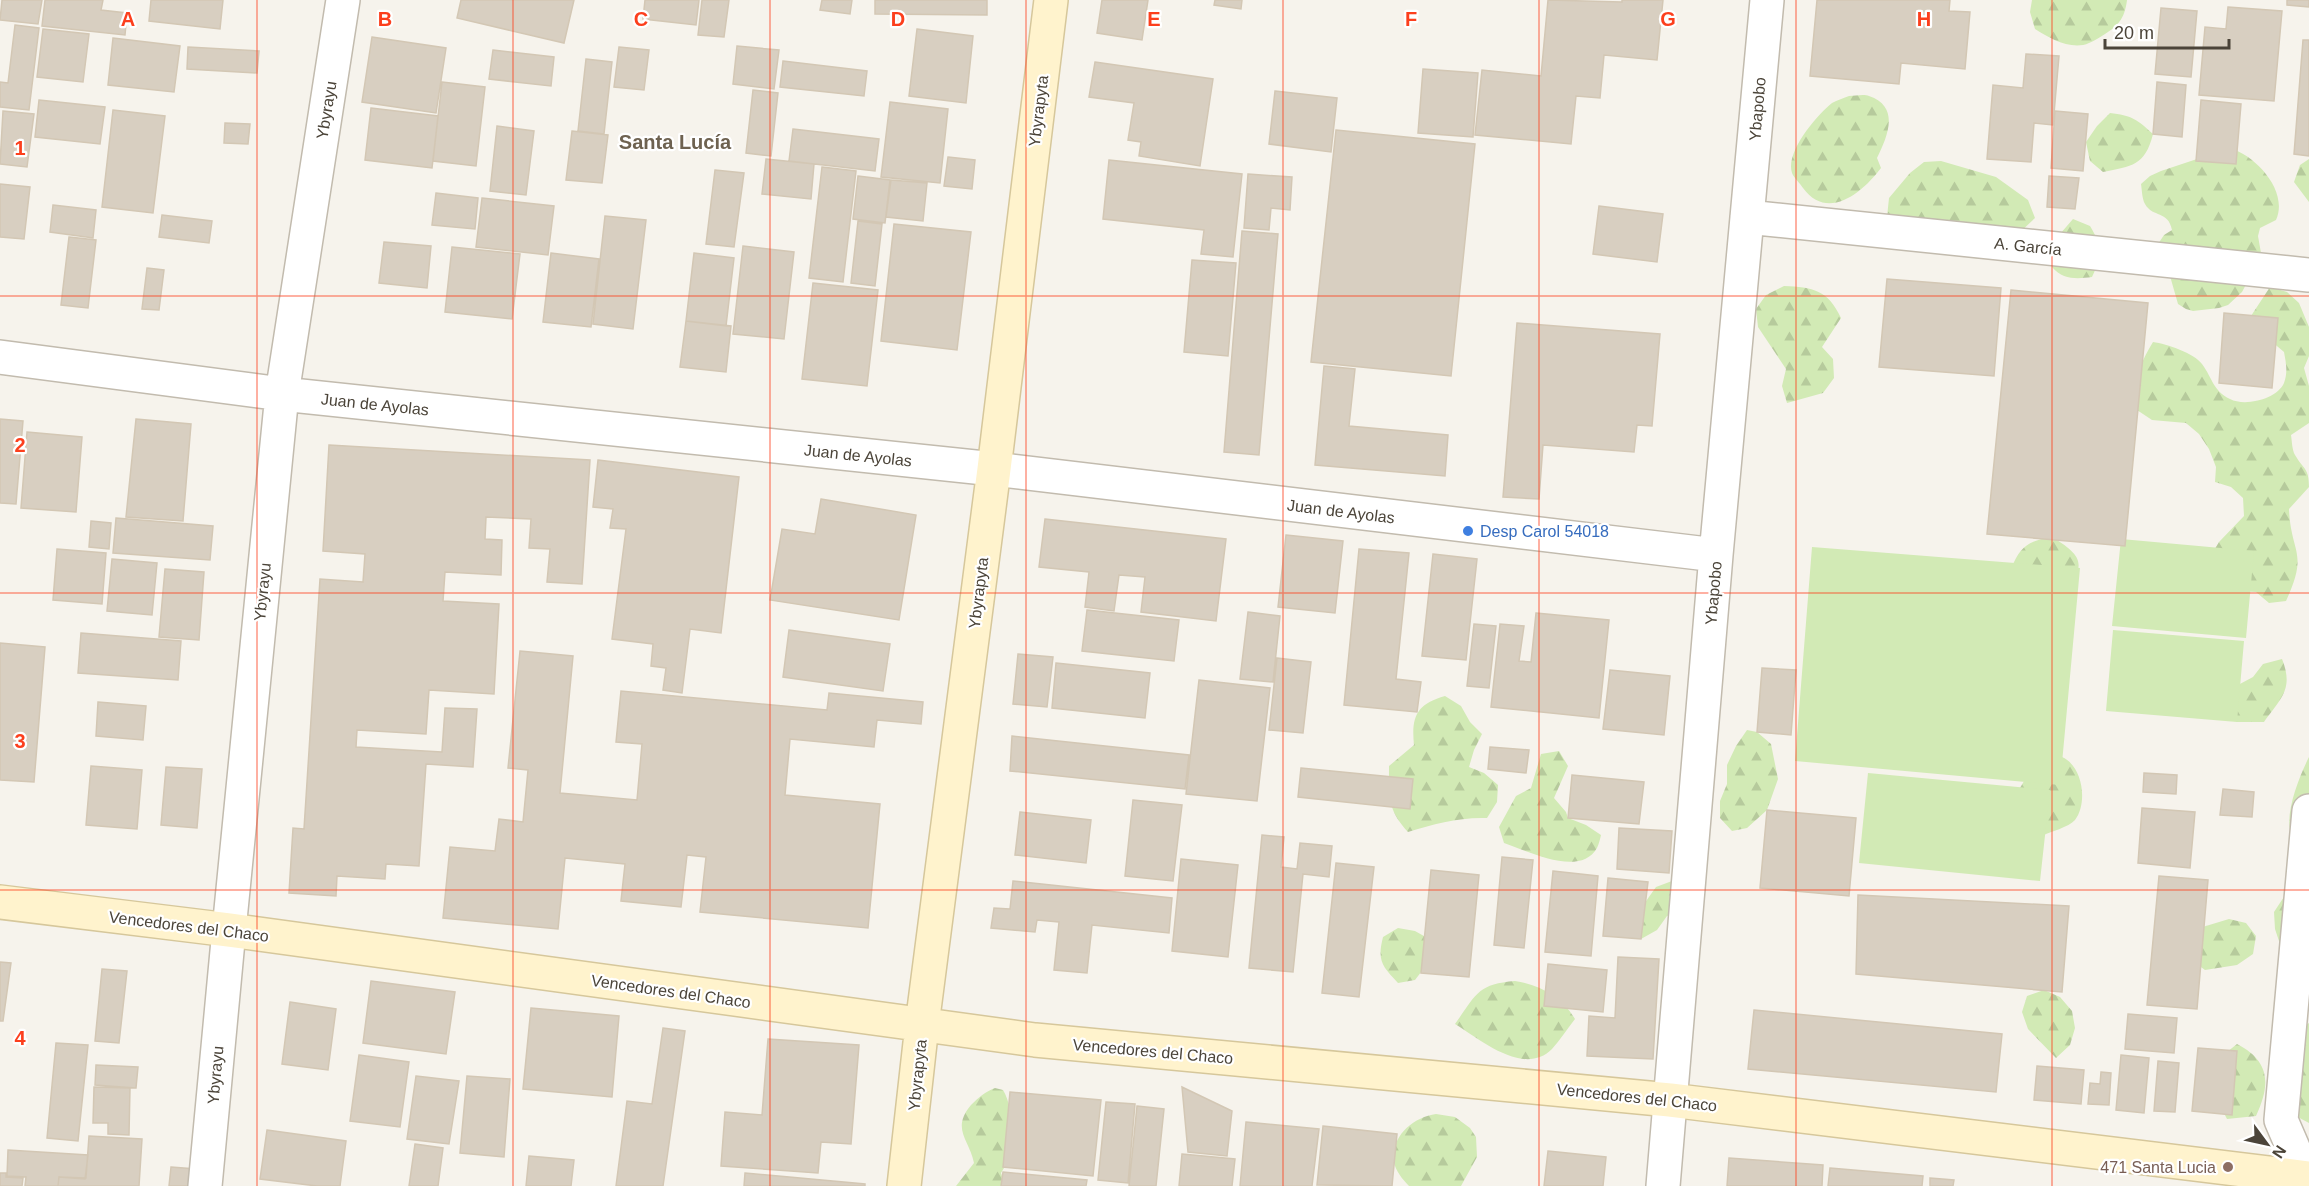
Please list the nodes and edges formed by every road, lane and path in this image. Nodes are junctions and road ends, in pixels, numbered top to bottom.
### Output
1 (343, 0) edge
2 (1052, 0) edge
3 (1767, 0) edge
4 (1747, 217) junction
5 (2309, 275) edge
6 (0, 357) edge
7 (282, 394) junction
8 (994, 469) junction
9 (1716, 555) junction
10 (2309, 811) edge
11 (0, 902) edge
12 (229, 930) junction
13 (922, 1025) junction
14 (1670, 1100) junction
15 (2307, 1179) edge
16 (206, 1186) edge
17 (904, 1186) edge
18 (1663, 1186) edge

1 - 7 street, Ybyrayu
2 - 8 street, Ybyrapyta
3 - 4 street, Ybapobo
4 - 5 street, A. García
4 - 9 street, Ybapobo
6 - 7 street, Juan de Ayolas
7 - 8 street, Juan de Ayolas
7 - 12 street, Ybyrayu
8 - 9 street, Juan de Ayolas
8 - 13 street, Ybyrapyta
9 - 14 street, Ybapobo
10 - 15 street
11 - 12 street, Vencedores del Chaco
12 - 13 street, Vencedores del Chaco
12 - 16 street, Ybyrayu
13 - 14 street, Vencedores del Chaco
13 - 17 street, Ybyrapyta
14 - 15 street, Vencedores del Chaco
14 - 18 street, Ybapobo

